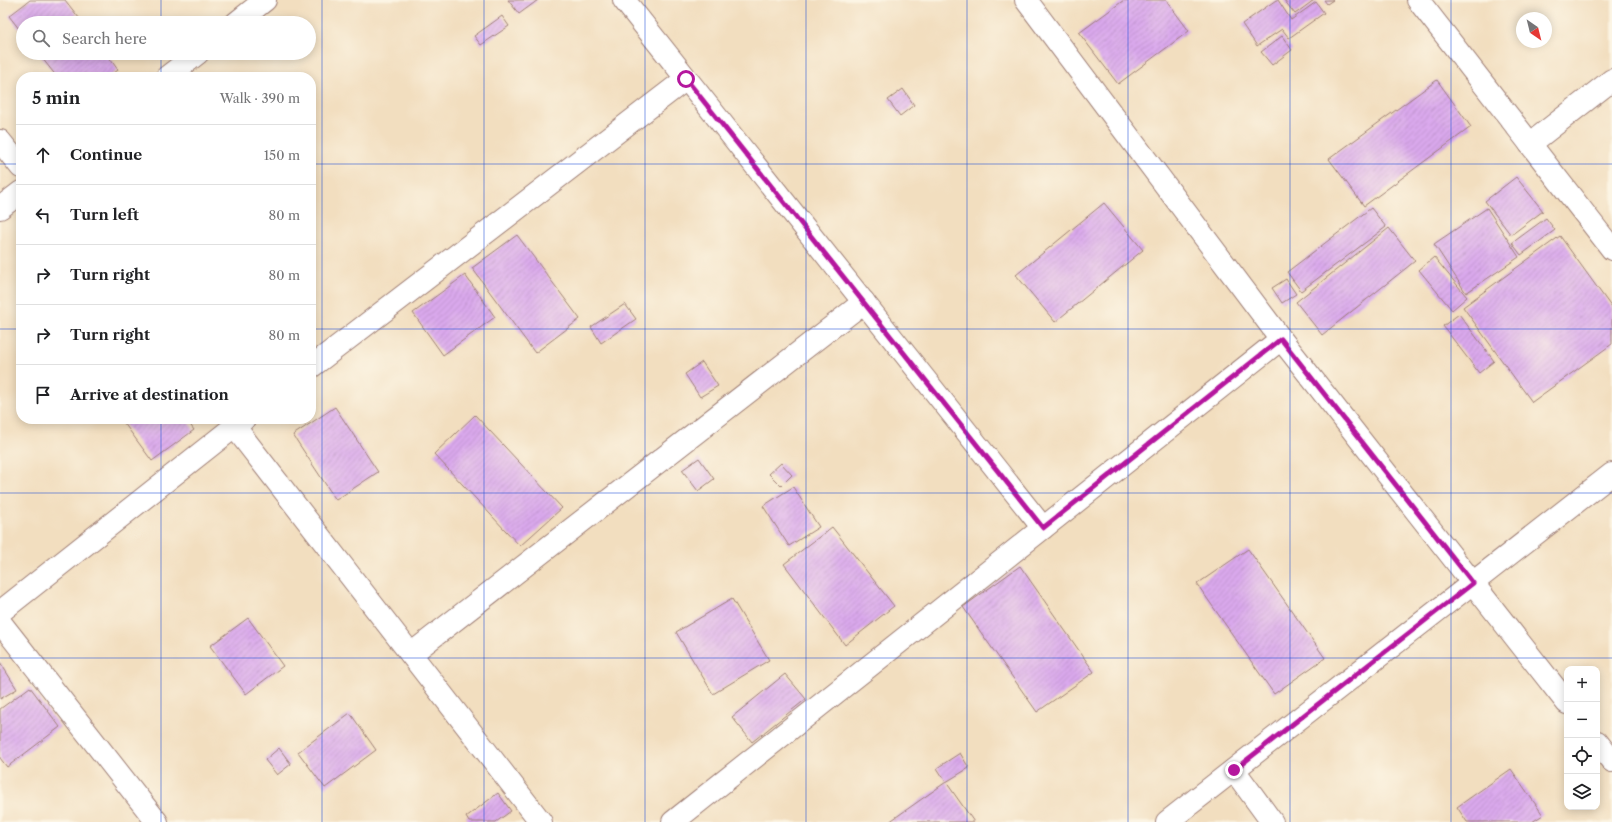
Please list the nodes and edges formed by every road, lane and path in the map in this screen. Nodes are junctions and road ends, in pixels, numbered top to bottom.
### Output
1 (265, 0) edge
2 (624, 0) edge
3 (1026, 0) edge
4 (1418, 0) edge
5 (245, 16) edge
6 (189, 60) edge
7 (173, 72) edge
8 (686, 79) junction
9 (1612, 80) edge
10 (0, 140) edge
11 (1530, 144) junction
12 (16, 161) edge
13 (16, 196) edge
14 (0, 208) edge
15 (1612, 249) edge
16 (864, 302) junction
17 (1281, 339) junction
18 (316, 364) edge
19 (238, 424) edge
20 (240, 424) edge
21 (1612, 474) edge
22 (1043, 528) junction
23 (1473, 583) junction
24 (0, 612) edge
25 (0, 622) edge
26 (411, 654) junction
27 (1565, 702) edge
28 (1600, 746) edge
29 (1612, 761) edge
30 (1234, 770) junction
31 (157, 822) edge
32 (541, 822) edge
33 (673, 822) edge
34 (1168, 822) edge
35 (1272, 822) edge

1 - 5 street
2 - 8 street
3 - 17 street
4 - 11 street
6 - 7 street
8 - 16 street
8 - 18 street
9 - 11 street
10 - 12 street
11 - 15 street
13 - 14 street
16 - 22 street
16 - 26 street
17 - 22 street
17 - 23 street
19 - 24 street
20 - 26 street
21 - 23 street
22 - 33 street
23 - 27 street
23 - 30 street
25 - 31 street
26 - 32 street
28 - 29 street
30 - 34 street
30 - 35 street

